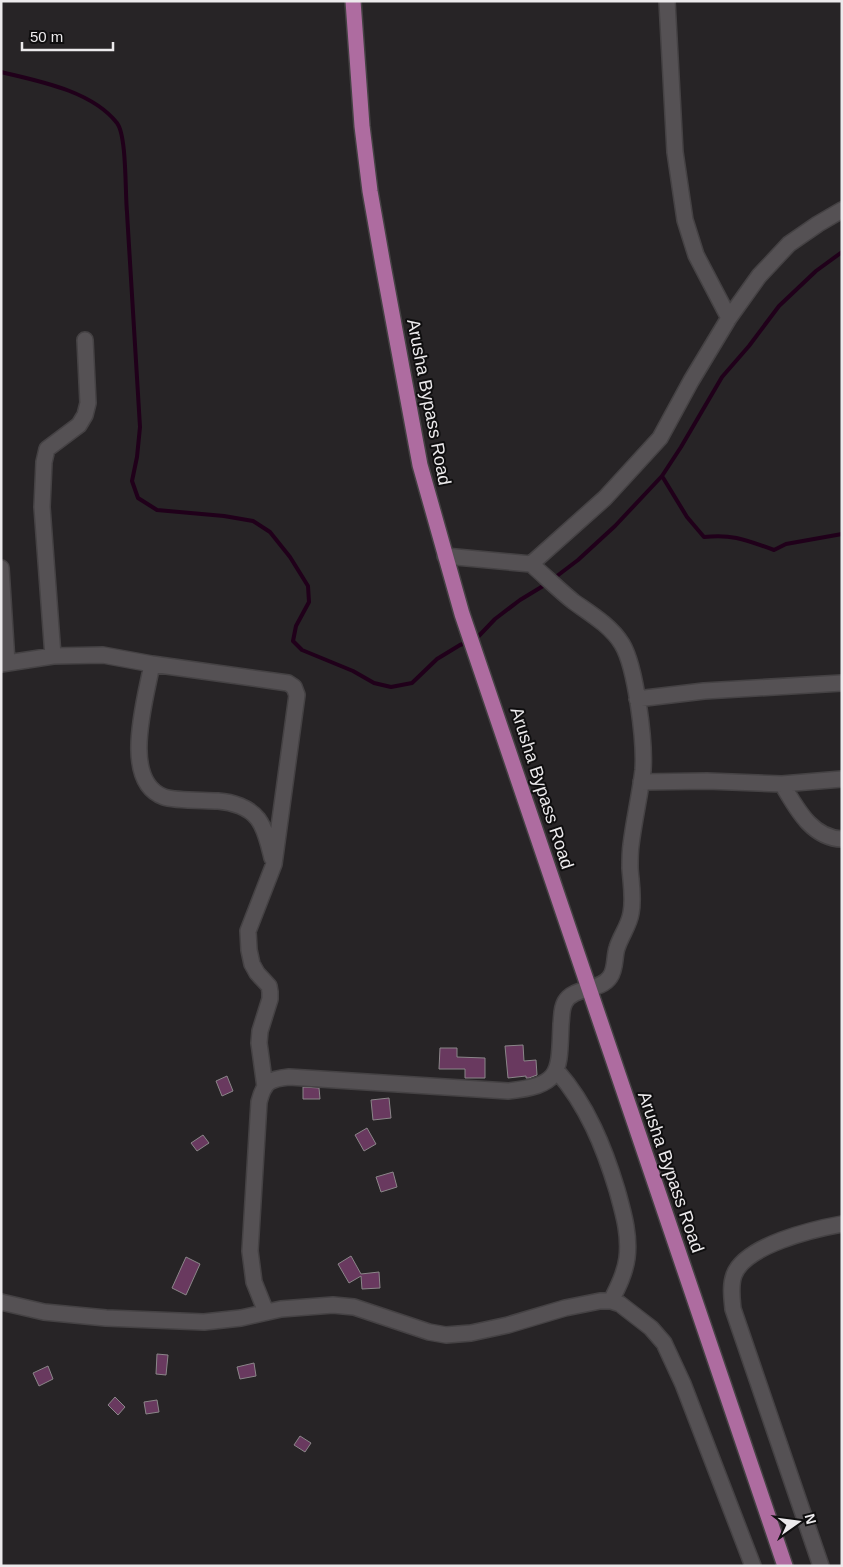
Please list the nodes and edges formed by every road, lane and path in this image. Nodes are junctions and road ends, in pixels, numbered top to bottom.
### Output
1 (353, 1) edge
2 (667, 1) edge
3 (842, 210) edge
4 (729, 318) junction
5 (85, 340) dead end
6 (446, 556) junction
7 (532, 564) junction
8 (1, 568) edge
9 (53, 656) junction
10 (4, 663) edge
11 (152, 664) junction
12 (842, 683) edge
13 (637, 699) junction
14 (842, 780) edge
15 (641, 782) junction
16 (782, 784) junction
17 (842, 839) edge
18 (274, 864) junction
19 (588, 988) junction
20 (557, 1071) junction
21 (265, 1086) junction
22 (842, 1224) edge
23 (611, 1301) junction
24 (1, 1302) edge
25 (266, 1312) junction
26 (752, 1566) edge
27 (786, 1566) edge
28 (821, 1566) edge

1 - 6 main road, Arusha Bypass Road
2 - 4 street
3 - 4 street
4 - 7 street
5 - 9 street
6 - 7 street
6 - 19 main road, Arusha Bypass Road
7 - 13 street
8 - 10 street
9 - 10 street
9 - 11 street
11 - 18 street
11 - 18 street
12 - 13 street
13 - 15 street
14 - 16 street
15 - 16 street
15 - 19 street
16 - 17 street
18 - 21 street
19 - 20 street
19 - 27 main road, Arusha Bypass Road
20 - 21 street
20 - 23 street
21 - 25 street
22 - 28 street
23 - 25 street
23 - 26 street
24 - 25 street

